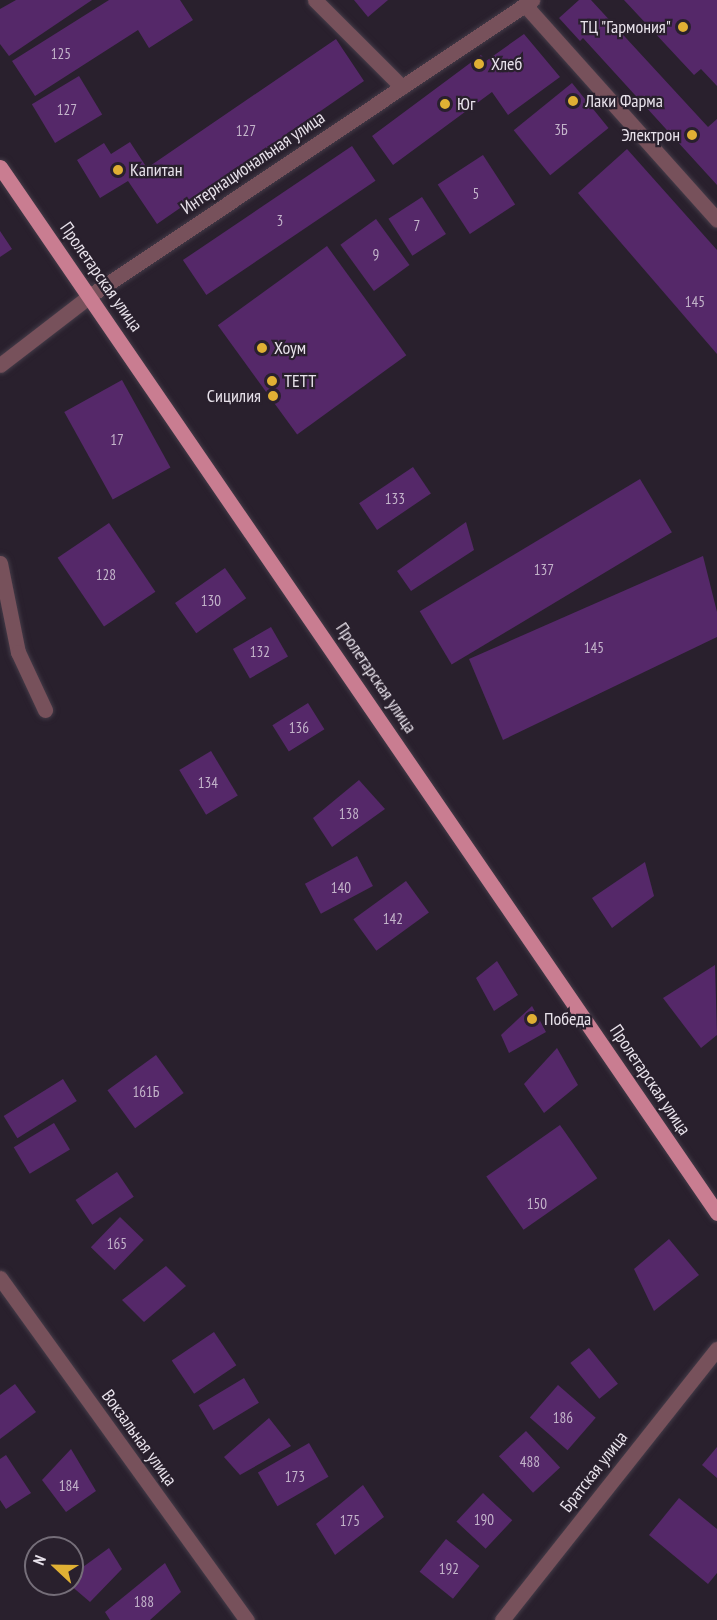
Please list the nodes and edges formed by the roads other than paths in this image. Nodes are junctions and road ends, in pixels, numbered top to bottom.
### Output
1 (315, 0) edge
2 (529, 3) edge
3 (402, 87) junction
4 (0, 167) edge
5 (717, 220) edge
6 (91, 295) junction
7 (0, 366) edge
8 (0, 564) edge
9 (45, 710) dead end
10 (717, 1213) edge
11 (0, 1278) edge
12 (717, 1349) edge
13 (247, 1620) edge
14 (502, 1620) edge

1 - 3 street
2 - 3 street, Интернациональная улица
2 - 5 street
3 - 6 street, Интернациональная улица
4 - 6 main road, Пролетарская улица
6 - 7 street, Интернациональная улица
6 - 10 main road, Пролетарская улица
8 - 9 street
11 - 13 street, Вокзальная улица
12 - 14 street, Братская улица

